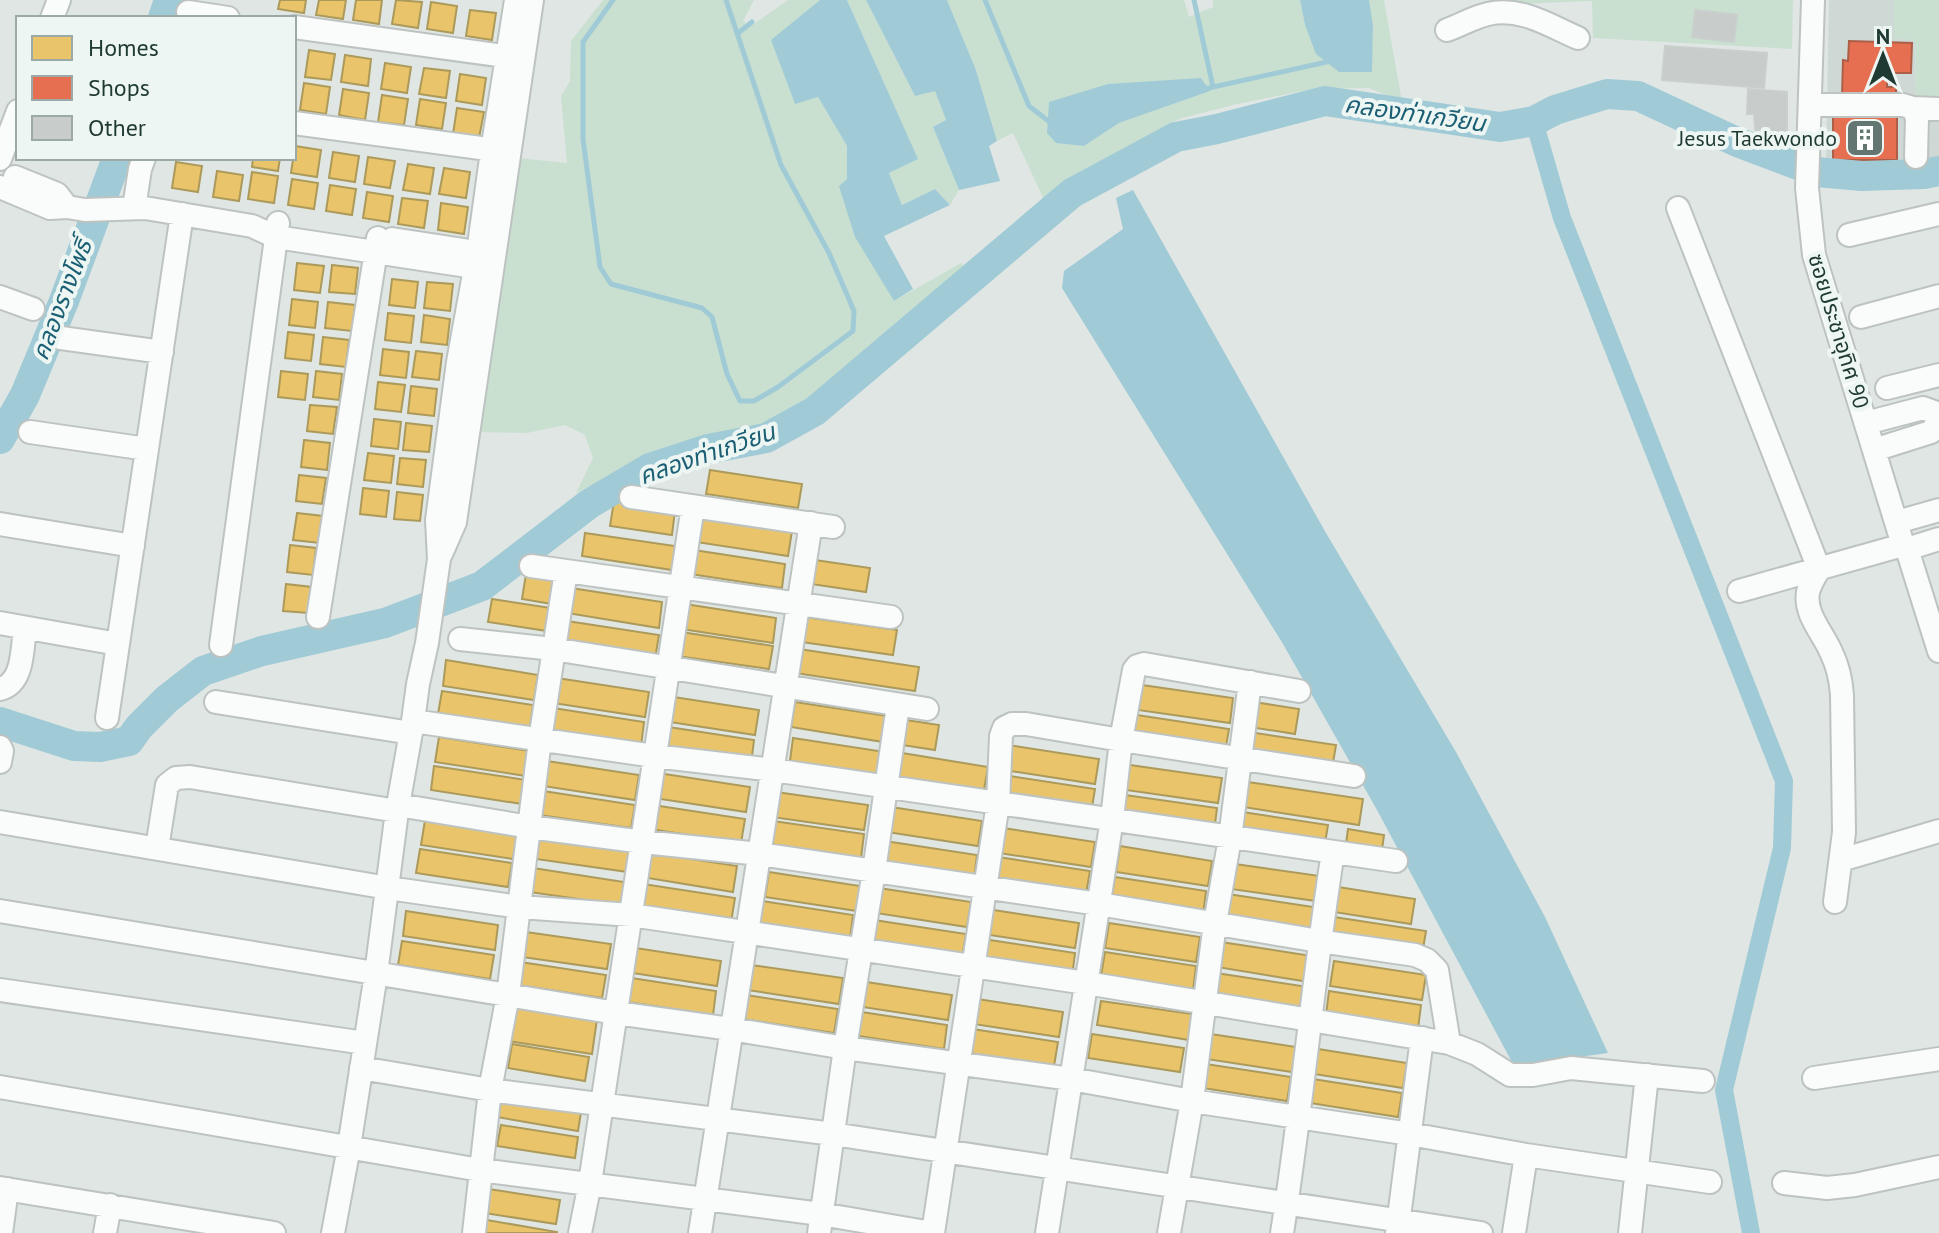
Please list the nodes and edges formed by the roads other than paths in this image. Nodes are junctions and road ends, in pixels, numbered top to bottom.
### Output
1 (516, 0) edge
2 (532, 0) edge
3 (1813, 0) edge
4 (1481, 8) edge
5 (188, 10) edge
6 (218, 16) edge
7 (296, 27) edge
8 (1447, 30) dead end
9 (1578, 38) dead end
10 (515, 58) junction
11 (1810, 105) junction
12 (1913, 108) junction
13 (1939, 109) edge
14 (16, 116) edge
15 (296, 123) edge
16 (501, 151) junction
17 (1916, 157) dead end
18 (0, 159) edge
19 (143, 160) edge
20 (0, 172) edge
21 (0, 187) edge
22 (130, 208) junction
23 (1678, 208) dead end
24 (76, 209) junction
25 (182, 214) junction
26 (1939, 214) edge
27 (277, 229) junction
28 (1849, 235) dead end
29 (377, 244) junction
30 (485, 261) junction
31 (1939, 296) edge
32 (0, 297) edge
33 (33, 309) dead end
34 (1861, 317) dead end
35 (61, 338) dead end
36 (162, 352) junction
37 (1939, 375) edge
38 (1887, 388) dead end
39 (1939, 414) edge
40 (1939, 421) edge
41 (1866, 423) junction
42 (30, 432) dead end
43 (147, 449) junction
44 (1874, 450) junction
45 (631, 497) dead end
46 (693, 506) junction
47 (1939, 510) edge
48 (1897, 522) junction
49 (0, 524) edge
50 (1939, 539) edge
51 (133, 546) junction
52 (1905, 547) junction
53 (531, 566) dead end
54 (1819, 569) junction
55 (566, 571) junction
56 (680, 587) junction
57 (1739, 591) dead end
58 (798, 604) junction
59 (318, 617) dead end
60 (891, 617) dead end
61 (0, 623) edge
62 (25, 628) junction
63 (460, 639) dead end
64 (118, 644) junction
65 (221, 645) dead end
66 (553, 649) junction
67 (1939, 651) edge
68 (669, 667) junction
69 (1250, 682) junction
70 (786, 687) junction
71 (0, 689) edge
72 (1299, 691) dead end
73 (216, 702) dead end
74 (898, 705) junction
75 (927, 709) dead end
76 (107, 718) dead end
77 (412, 727) junction
78 (540, 740) junction
79 (1121, 740) junction
80 (0, 747) edge
81 (654, 756) junction
82 (1239, 757) junction
83 (0, 762) edge
84 (773, 770) junction
85 (1354, 776) dead end
86 (887, 787) junction
87 (998, 803) junction
88 (397, 808) junction
89 (1112, 819) junction
90 (0, 822) edge
91 (530, 827) junction
92 (1939, 831) edge
93 (1230, 838) junction
94 (643, 842) junction
95 (157, 848) junction
96 (1333, 852) junction
97 (760, 854) junction
98 (1841, 860) junction
99 (1396, 861) dead end
100 (874, 871) junction
101 (986, 887) junction
102 (388, 888) junction
103 (1835, 902) dead end
104 (1099, 904) junction
105 (520, 907) junction
106 (0, 911) edge
107 (631, 915) junction
108 (1215, 923) junction
109 (748, 932) junction
110 (1319, 941) junction
111 (860, 949) junction
112 (974, 966) junction
113 (376, 974) junction
114 (1086, 983) junction
115 (0, 990) edge
116 (508, 995) junction
117 (1205, 1003) junction
118 (616, 1013) junction
119 (1309, 1021) junction
120 (731, 1029) junction
121 (1422, 1038) junction
122 (365, 1043) junction
123 (1449, 1043) junction
124 (845, 1048) junction
125 (1939, 1059) edge
126 (959, 1063) junction
127 (361, 1068) junction
128 (1647, 1075) junction
129 (1814, 1078) dead end
130 (1071, 1079) junction
131 (1703, 1081) dead end
132 (0, 1087) edge
133 (490, 1090) junction
134 (1192, 1101) junction
135 (601, 1105) junction
136 (1299, 1117) junction
137 (716, 1118) junction
138 (833, 1134) junction
139 (1410, 1134) junction
140 (349, 1147) junction
141 (946, 1151) junction
142 (1526, 1155) junction
143 (1939, 1167) edge
144 (1057, 1168) junction
145 (480, 1170) junction
146 (1637, 1171) junction
147 (1710, 1182) dead end
148 (590, 1183) junction
149 (1784, 1183) dead end
150 (1176, 1186) junction
151 (4, 1188) edge
152 (705, 1199) junction
153 (1287, 1203) junction
154 (110, 1205) junction
155 (820, 1224) edge
156 (1398, 1227) edge
157 (211, 1228) edge
158 (1, 1233) edge
159 (105, 1233) edge
160 (274, 1233) edge
161 (333, 1233) edge
162 (474, 1233) edge
163 (580, 1233) edge
164 (700, 1233) edge
165 (933, 1233) edge
166 (1047, 1233) edge
167 (1169, 1233) edge
168 (1282, 1233) edge
169 (1481, 1233) edge
170 (1514, 1233) edge
171 (1630, 1233) edge

1 - 10 street
2 - 10 street
3 - 11 street, ซอยประชาอุทิศ 90
4 - 8 street
4 - 9 street
5 - 6 street
7 - 10 street
10 - 16 street
11 - 12 street
11 - 41 street, ซอยประชาอุทิศ 90
12 - 13 street
12 - 17 street
14 - 18 street
15 - 16 street
16 - 30 street
19 - 22 street
20 - 24 street
21 - 24 street
22 - 24 street
22 - 25 street
23 - 54 street
25 - 27 street
25 - 36 street
26 - 28 street
27 - 29 street
27 - 65 street
29 - 30 street
29 - 59 street
30 - 77 street
31 - 34 street
32 - 33 street
35 - 36 street
36 - 43 street
37 - 38 street
39 - 41 street
40 - 44 street
41 - 44 street, ซอยประชาอุทิศ 90
42 - 43 street
43 - 51 street
44 - 48 street, ซอยประชาอุทิศ 90
45 - 46 street
46 - 56 street
46 - 58 street
47 - 48 street
48 - 52 street, ซอยประชาอุทิศ 90
49 - 51 street
50 - 52 street
51 - 64 street
52 - 54 street
52 - 67 street, ซอยประชาอุทิศ 90
53 - 55 street
54 - 57 street
54 - 98 street
55 - 56 street
55 - 66 street
56 - 58 street
56 - 68 street
58 - 60 street
58 - 70 street
61 - 62 street
62 - 64 street
62 - 71 street
63 - 66 street
64 - 76 street
66 - 68 street
66 - 78 street
68 - 70 street
68 - 81 street
69 - 72 street
69 - 79 street
69 - 82 street
70 - 74 street
70 - 84 street
73 - 77 street
74 - 75 street
74 - 86 street
77 - 78 street
77 - 88 street
78 - 81 street
78 - 91 street
79 - 82 street
79 - 87 street
79 - 89 street
80 - 83 street
81 - 84 street
81 - 94 street
82 - 85 street
82 - 93 street
84 - 86 street
84 - 97 street
86 - 87 street
86 - 100 street
87 - 89 street
87 - 101 street
88 - 91 street
88 - 95 street
88 - 102 street
89 - 93 street
89 - 104 street
90 - 95 street
91 - 94 street
91 - 105 street
92 - 98 street
93 - 96 street
93 - 108 street
94 - 97 street
94 - 107 street
95 - 102 street
96 - 99 street
96 - 110 street
97 - 100 street
97 - 109 street
98 - 103 street
100 - 101 street
100 - 111 street
101 - 104 street
101 - 112 street
102 - 105 street
102 - 113 street
104 - 108 street
104 - 114 street
105 - 107 street
105 - 116 street
106 - 113 street
107 - 109 street
107 - 118 street
108 - 110 street
108 - 117 street
109 - 111 street
109 - 120 street
110 - 119 street
110 - 123 street
111 - 112 street
111 - 124 street
112 - 114 street
112 - 126 street
113 - 116 street
113 - 122 street
114 - 117 street
114 - 130 street
115 - 122 street
116 - 118 street
116 - 133 street
117 - 119 street
117 - 134 street
118 - 120 street
118 - 135 street
119 - 121 street
119 - 136 street
120 - 124 street
120 - 137 street
121 - 123 street
121 - 139 street
122 - 127 street
123 - 128 street
124 - 126 street
124 - 138 street
125 - 129 street
126 - 130 street
126 - 141 street
127 - 133 street
127 - 140 street
128 - 131 street
128 - 146 street
130 - 134 street
130 - 144 street
132 - 140 street
133 - 135 street
133 - 145 street
134 - 136 street
134 - 150 street
135 - 137 street
135 - 148 street
136 - 139 street
136 - 153 street
137 - 138 street
137 - 152 street
138 - 141 street
138 - 155 street
139 - 142 street
139 - 156 street
140 - 145 street
140 - 161 street
141 - 144 street
141 - 165 street
142 - 146 street
142 - 170 street
143 - 149 street
144 - 150 street
144 - 166 street
145 - 148 street
145 - 162 street
146 - 147 street
146 - 171 street
148 - 152 street
148 - 163 street
150 - 153 street
150 - 167 street
151 - 154 street
151 - 158 street
152 - 155 street
152 - 164 street
153 - 156 street
153 - 168 street
154 - 157 street
154 - 159 street
155 - 165 street
156 - 169 street
157 - 160 street

